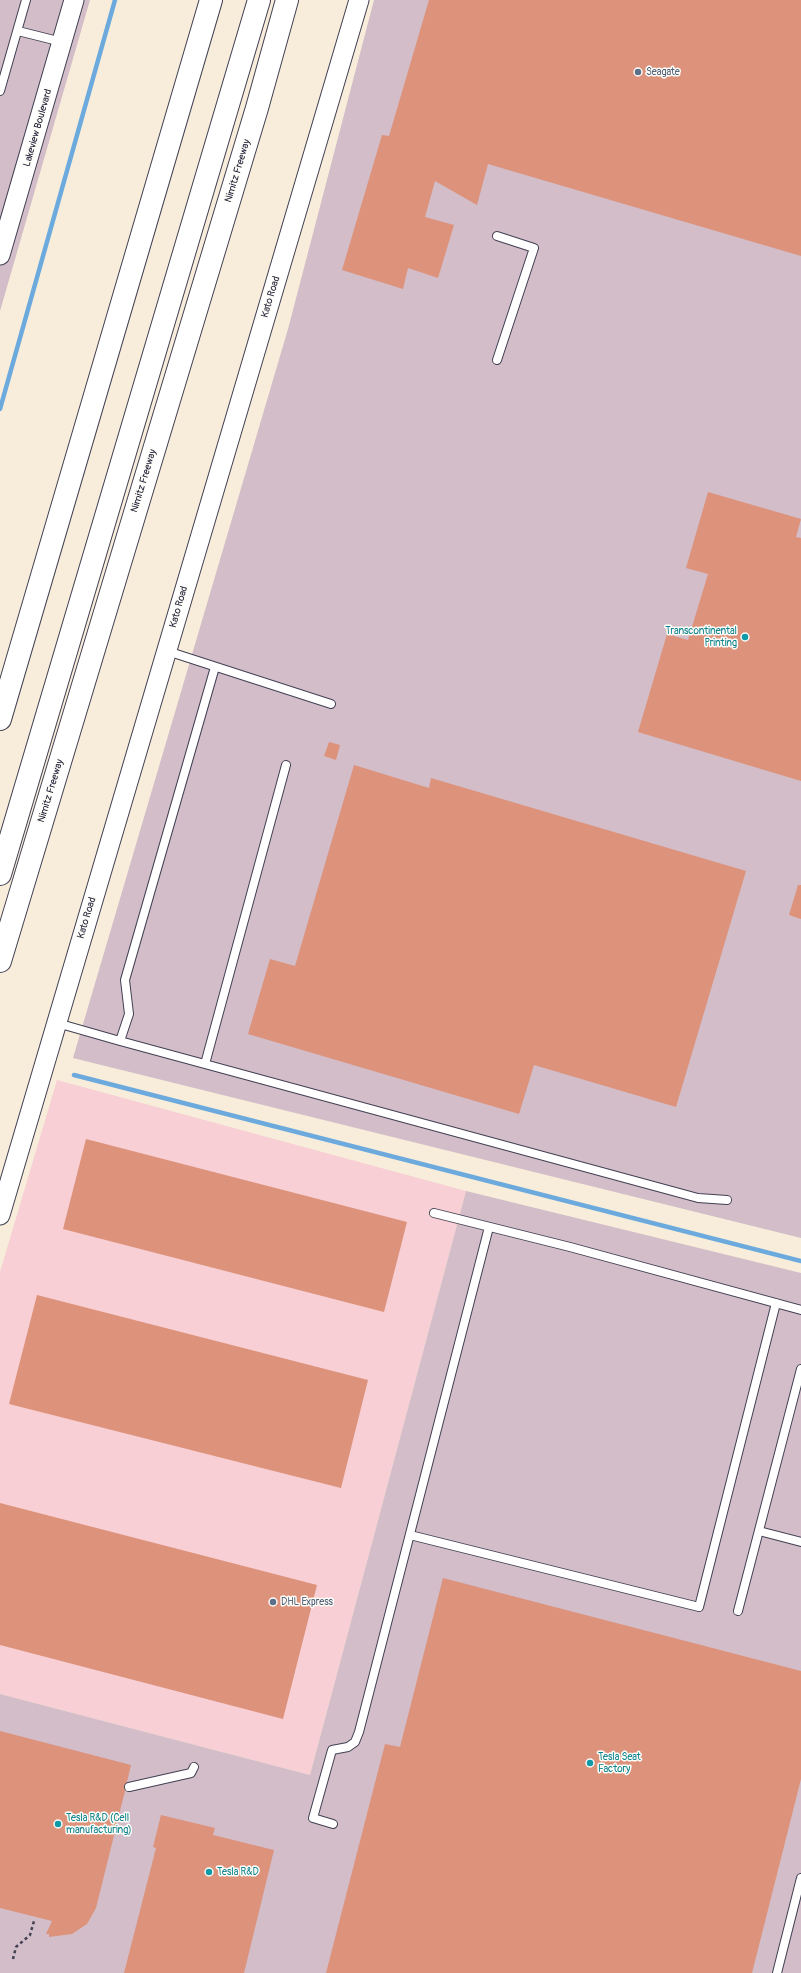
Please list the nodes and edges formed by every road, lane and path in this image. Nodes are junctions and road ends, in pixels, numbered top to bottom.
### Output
1 (26, 0) edge
2 (74, 0) edge
3 (211, 0) edge
4 (259, 0) edge
5 (287, 0) edge
6 (359, 0) edge
7 (18, 31) junction
8 (63, 42) junction
9 (0, 91) edge
10 (497, 236) dead end
11 (0, 255) edge
12 (497, 360) dead end
13 (166, 651) junction
14 (215, 667) junction
15 (331, 704) dead end
16 (0, 719) edge
17 (286, 765) dead end
18 (0, 874) edge
19 (0, 961) edge
20 (57, 1023) junction
21 (120, 1041) junction
22 (205, 1064) junction
23 (727, 1200) dead end
24 (434, 1214) dead end
25 (0, 1215) edge
26 (489, 1227) junction
27 (776, 1303) junction
28 (801, 1310) edge
29 (801, 1369) edge
30 (759, 1531) junction
31 (410, 1535) junction
32 (801, 1542) edge
33 (738, 1611) dead end
34 (194, 1767) dead end
35 (129, 1787) dead end
36 (333, 1824) dead end
37 (801, 1878) edge
38 (34, 1921) dead end
39 (13, 1959) dead end
40 (777, 1973) edge

1 - 7 lane
2 - 8 street, Lakeview Boulevard
3 - 16 highway
4 - 18 highway
5 - 19 highway, Nimitz Freeway
6 - 13 street, Kato Road
7 - 8 lane
7 - 9 lane
8 - 11 street, Lakeview Boulevard
10 - 12 lane
13 - 14 lane
13 - 20 street, Kato Road
14 - 15 lane
14 - 21 lane
17 - 22 lane
20 - 21 lane
20 - 25 street, Kato Road
21 - 22 lane
22 - 23 lane
24 - 26 lane
26 - 27 lane
26 - 31 lane
27 - 28 lane
27 - 31 lane
29 - 30 lane
30 - 32 lane
30 - 33 lane
31 - 36 lane
34 - 35 lane
37 - 40 lane
38 - 39 path

